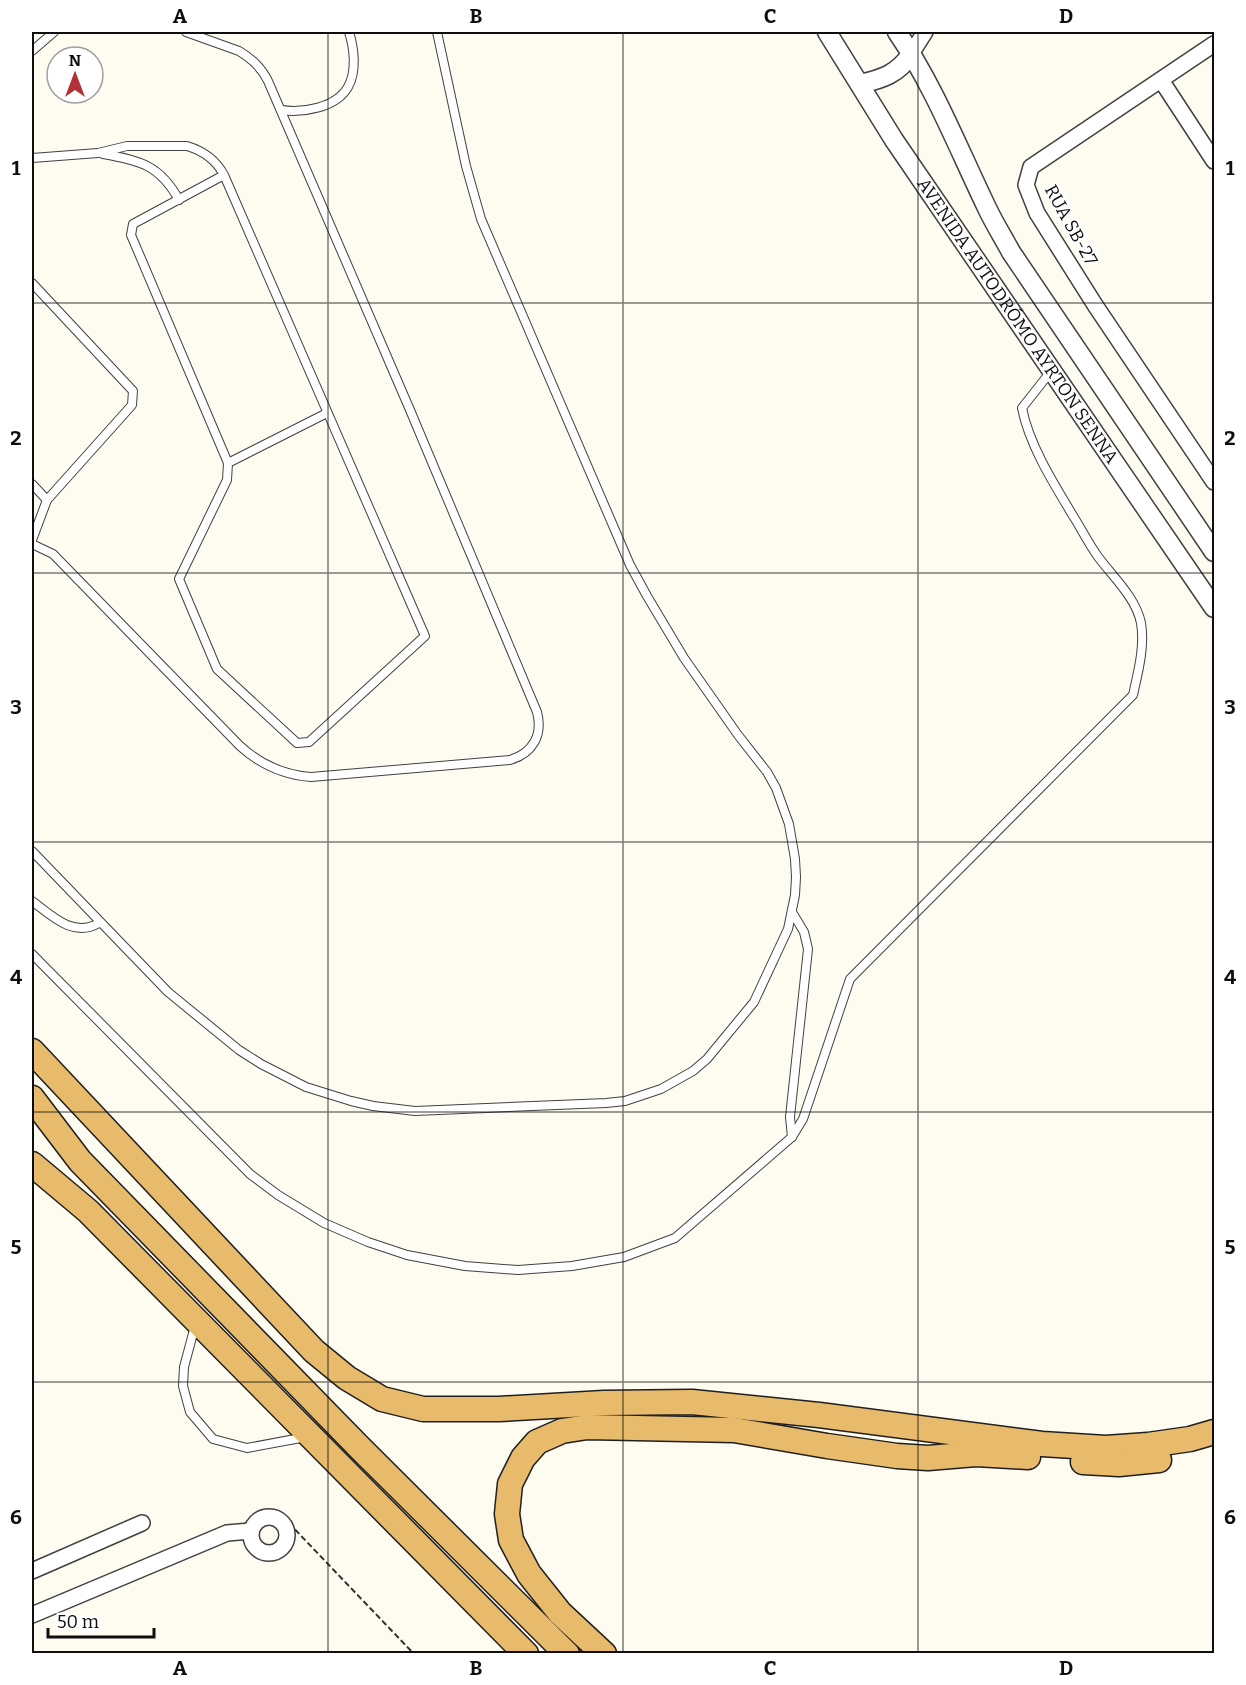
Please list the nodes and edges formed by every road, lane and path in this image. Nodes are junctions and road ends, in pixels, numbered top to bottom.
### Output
1 (54, 32) edge
2 (186, 32) edge
3 (350, 32) edge
4 (437, 32) edge
5 (827, 32) edge
6 (897, 32) edge
7 (925, 32) edge
8 (1215, 44) edge
9 (32, 51) edge
10 (911, 54) junction
11 (1161, 80) junction
12 (860, 84) junction
13 (281, 110) junction
14 (98, 153) junction
15 (32, 158) edge
16 (1215, 161) edge
17 (224, 176) junction
18 (179, 200) junction
19 (32, 284) edge
20 (1052, 369) junction
21 (327, 413) junction
22 (228, 463) junction
23 (1215, 482) edge
24 (32, 484) edge
25 (47, 500) junction
26 (32, 542) edge
27 (1215, 552) edge
28 (1215, 608) edge
29 (32, 851) edge
30 (32, 901) edge
31 (792, 912) junction
32 (99, 923) junction
33 (32, 954) edge
34 (32, 1051) edge
35 (32, 1098) edge
36 (32, 1112) edge
37 (792, 1137) junction
38 (80, 1161) junction
39 (32, 1164) edge
40 (197, 1319) junction
41 (1215, 1432) edge
42 (311, 1436) junction
43 (1215, 1449) edge
44 (273, 1518) junction
45 (142, 1523) dead end
46 (251, 1531) junction
47 (32, 1571) edge
48 (32, 1616) edge
49 (414, 1653) edge
50 (526, 1653) edge
51 (567, 1653) edge
52 (604, 1653) edge

1 - 9 lane
2 - 13 lane
3 - 13 lane
4 - 31 lane
5 - 12 street, AVENIDA AUTODRÓMO AYRTON SENNA
6 - 10 street, AVENIDA AUTODRÓMO AYRTON SENNA
7 - 10 street
8 - 11 street, RUA SB-27
10 - 12 street
10 - 27 street, AVENIDA AUTODRÓMO AYRTON SENNA
11 - 16 street
11 - 23 street, RUA SB-27
12 - 20 street, AVENIDA AUTODRÓMO AYRTON SENNA
13 - 26 lane
14 - 15 lane
14 - 17 lane
14 - 18 lane
17 - 18 lane
17 - 21 lane
18 - 22 lane
19 - 25 lane
20 - 28 street, AVENIDA AUTODRÓMO AYRTON SENNA
20 - 37 lane
21 - 22 lane
21 - 22 lane
24 - 25 lane
25 - 26 lane
29 - 32 lane
30 - 32 lane
31 - 32 lane
31 - 37 lane
33 - 37 lane
34 - 41 highway
35 - 38 highway
36 - 38 highway
38 - 51 highway
39 - 40 highway
40 - 42 highway
40 - 42 lane
42 - 50 highway
43 - 52 highway
44 - 46 street
44 - 46 street
44 - 49 path
45 - 47 street
46 - 48 street

